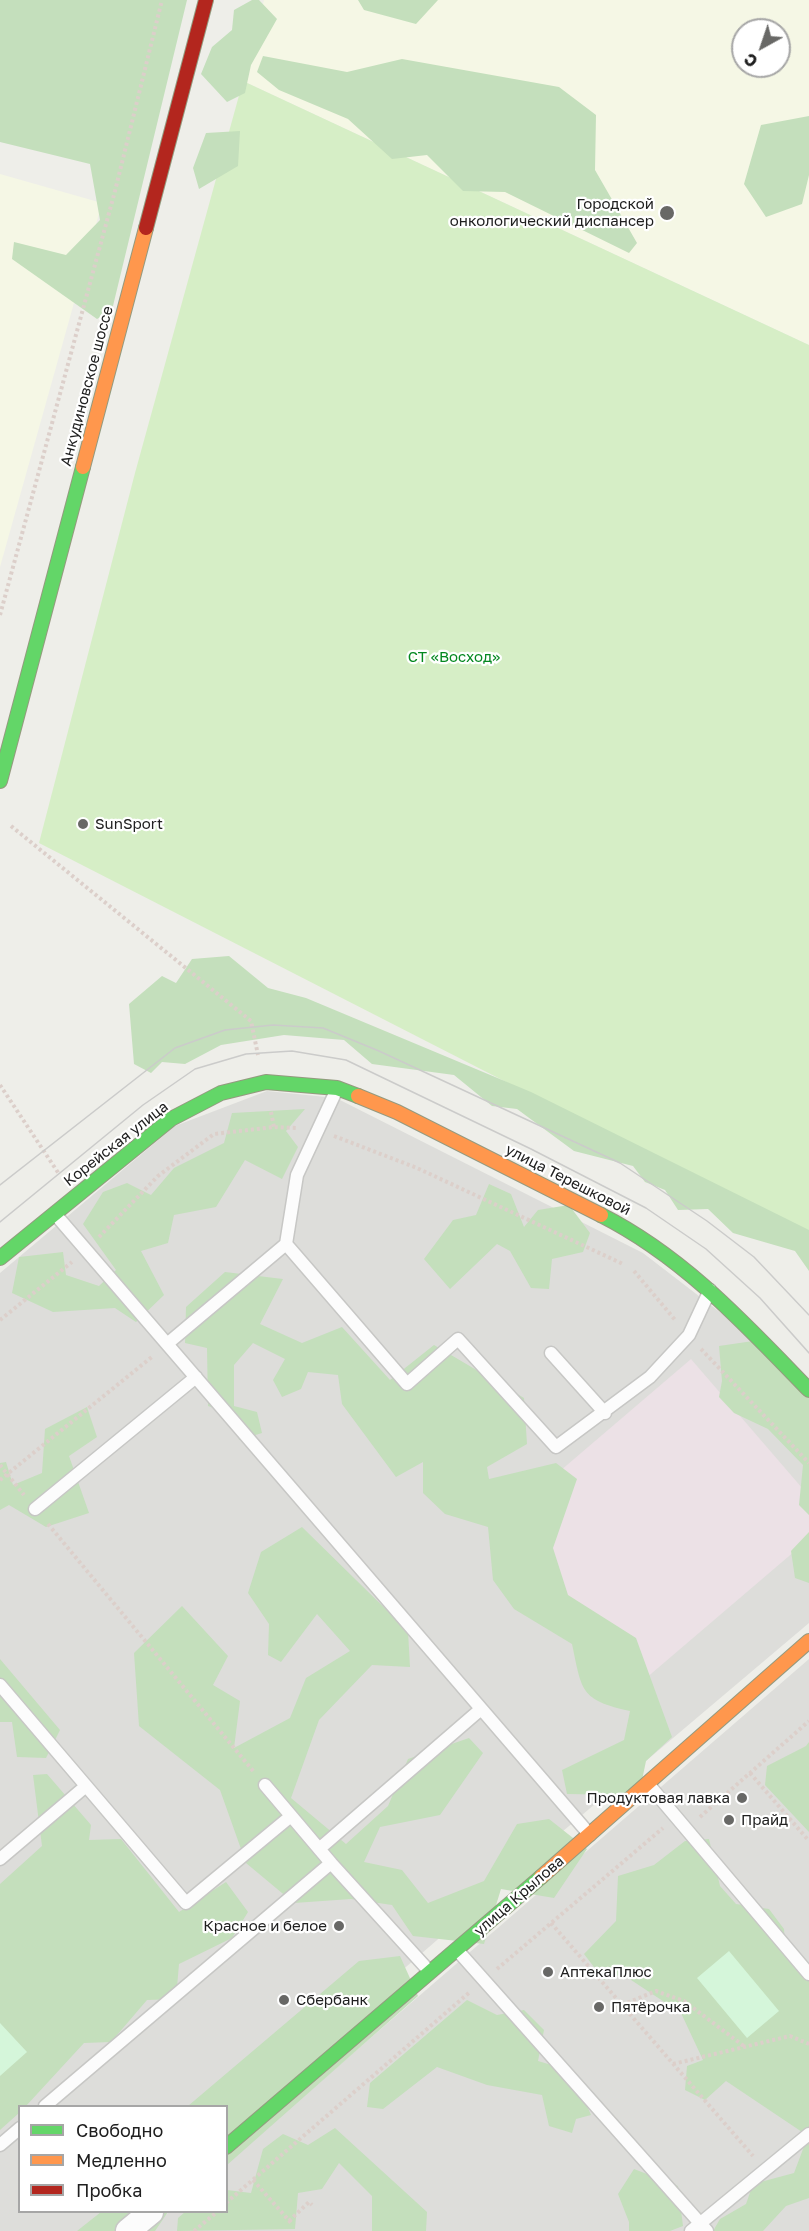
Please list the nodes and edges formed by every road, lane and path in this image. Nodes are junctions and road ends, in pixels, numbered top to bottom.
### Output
1 (162, 0) edge
2 (206, 0) edge
3 (0, 615) edge
4 (0, 781) edge
5 (11, 826) dead end
6 (266, 1082) junction
7 (0, 1085) edge
8 (338, 1088) junction
9 (274, 1127) junction
10 (318, 1129) junction
11 (73, 1198) junction
12 (54, 1213) junction
13 (286, 1245) junction
14 (86, 1250) junction
15 (0, 1258) edge
16 (710, 1289) junction
17 (0, 1320) edge
18 (689, 1335) junction
19 (167, 1344) junction
20 (551, 1353) dead end
21 (196, 1377) junction
22 (809, 1390) edge
23 (605, 1413) junction
24 (809, 1463) edge
25 (0, 1465) edge
26 (8, 1474) junction
27 (0, 1480) edge
28 (35, 1509) junction
29 (809, 1641) edge
30 (0, 1685) edge
31 (481, 1709) junction
32 (809, 1721) edge
33 (750, 1773) junction
34 (648, 1784) junction
35 (265, 1785) joint
36 (86, 1786) junction
37 (291, 1816) junction
38 (675, 1817) junction
39 (686, 1830) junction
40 (590, 1835) junction
41 (809, 1841) edge
42 (320, 1850) junction
43 (0, 1859) edge
44 (331, 1863) junction
45 (551, 1923) junction
46 (457, 1950) junction
47 (430, 1973) junction
48 (809, 1974) edge
49 (484, 1979) junction
50 (622, 2006) junction
51 (809, 2044) edge
52 (745, 2047) junction
53 (673, 2064) junction
54 (46, 2105) edge
55 (18, 2130) edge
56 (809, 2134) edge
57 (0, 2145) edge
58 (228, 2145) edge
59 (765, 2170) junction
60 (253, 2180) junction
61 (228, 2201) edge
62 (312, 2205) dead end
63 (149, 2213) edge
64 (215, 2213) edge
65 (699, 2229) edge
66 (128, 2231) edge
67 (194, 2231) edge

1 - 3 path
2 - 4 street, Анкудиновское шоссе
5 - 6 path
6 - 8 street, улица Терешковой
6 - 9 path
6 - 11 street, Корейская улица
7 - 11 path
8 - 10 lane
8 - 16 street, улица Терешковой
9 - 10 path
9 - 14 path
10 - 13 lane
10 - 18 path
11 - 12 street, Корейская улица
12 - 14 lane
12 - 15 street, Корейская улица
13 - 19 lane
13 - 23 lane
14 - 17 path
14 - 19 lane
16 - 18 lane
16 - 22 street, улица Терешковой
18 - 23 lane
18 - 24 path
19 - 21 lane
19 - 26 path
20 - 23 lane
21 - 28 lane
21 - 31 lane
25 - 26 path
26 - 27 path
26 - 28 path
28 - 35 path
29 - 34 street, улица Крылова
30 - 36 lane
31 - 40 lane
31 - 42 lane
32 - 33 path
33 - 39 path
33 - 41 path
34 - 38 lane
34 - 40 street, улица Крылова
35 - 37 lane
36 - 37 lane
36 - 43 lane
37 - 42 lane
38 - 39 lane
38 - 45 path
39 - 48 lane
40 - 46 street, улица Крылова
42 - 44 lane
44 - 47 lane
44 - 54 lane
45 - 49 path
45 - 50 path
46 - 47 street, улица Крылова
46 - 49 lane
47 - 58 street, улица Крылова
49 - 60 path
49 - 65 lane
50 - 52 path
50 - 53 path
51 - 52 path
52 - 53 path
53 - 59 path
55 - 57 lane
56 - 59 lane
59 - 65 lane
60 - 61 path
60 - 62 path
63 - 66 street
64 - 67 path

